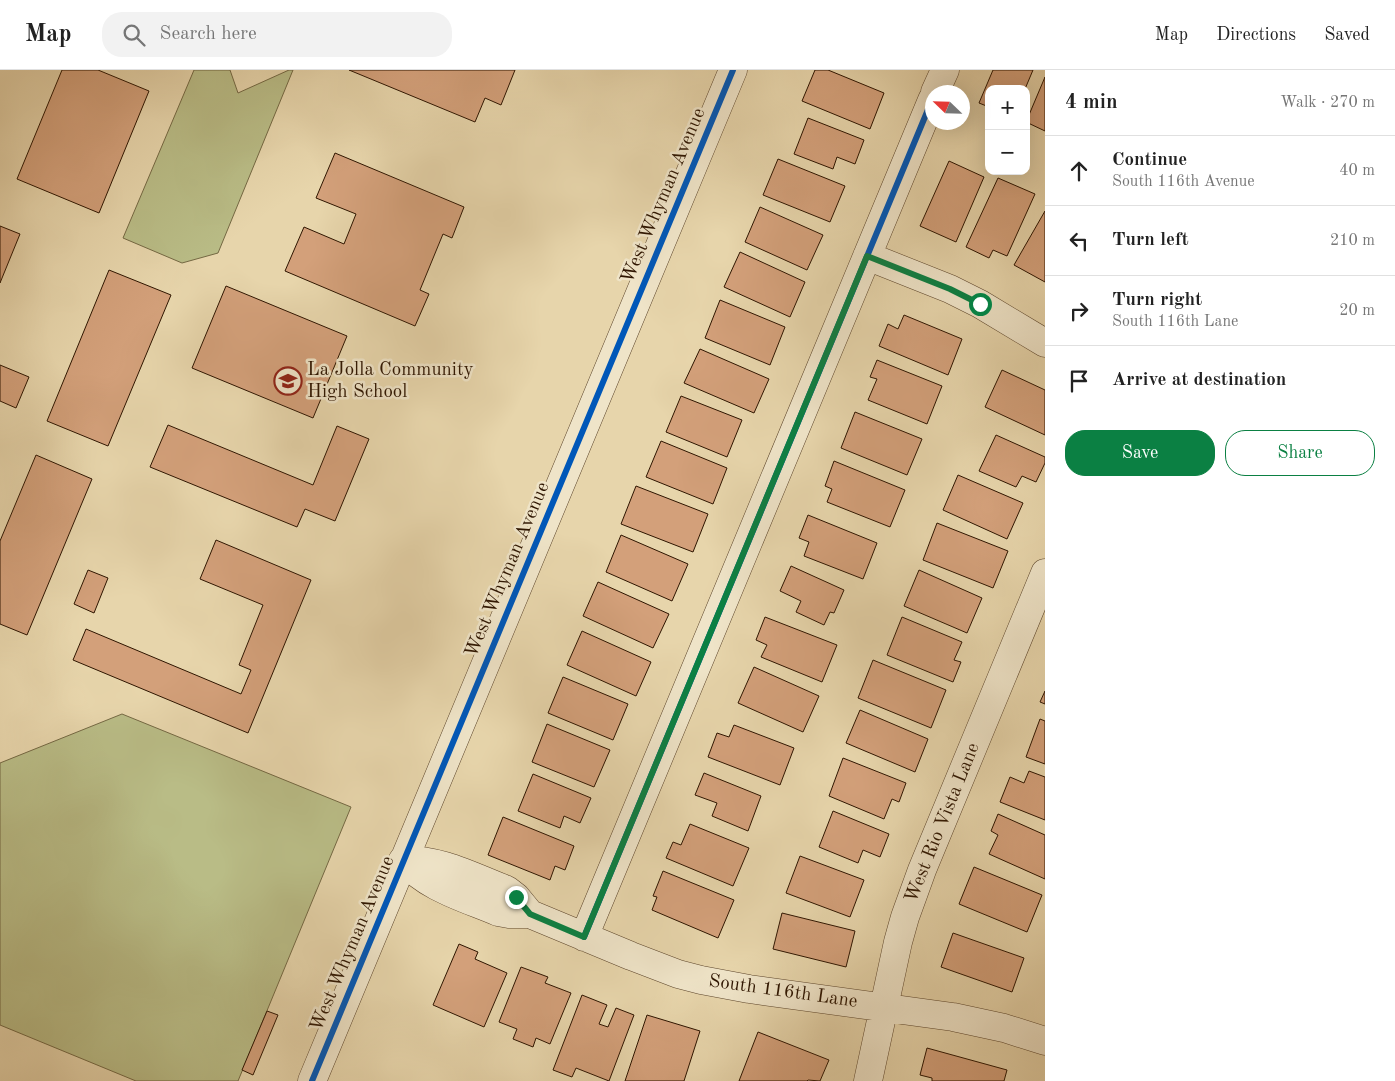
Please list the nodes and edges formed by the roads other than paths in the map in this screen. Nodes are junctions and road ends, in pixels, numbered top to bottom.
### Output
1 (733, 70) edge
2 (945, 70) edge
3 (939, 85) edge
4 (925, 117) edge
5 (867, 256) junction
6 (1045, 343) edge
7 (1045, 573) edge
8 (403, 860) junction
9 (584, 937) junction
10 (884, 1007) junction
11 (1045, 1041) edge
12 (312, 1081) edge
13 (868, 1081) edge

1 - 8 street, West Whyman Avenue
2 - 3 street
4 - 5 street
5 - 6 street
5 - 9 street
7 - 10 street, West Rio Vista Lane
8 - 9 street, South 116th Lane
8 - 12 street, West Whyman Avenue
9 - 10 street, South 116th Lane
10 - 11 street, South 116th Lane
10 - 13 street, West Rio Vista Lane

